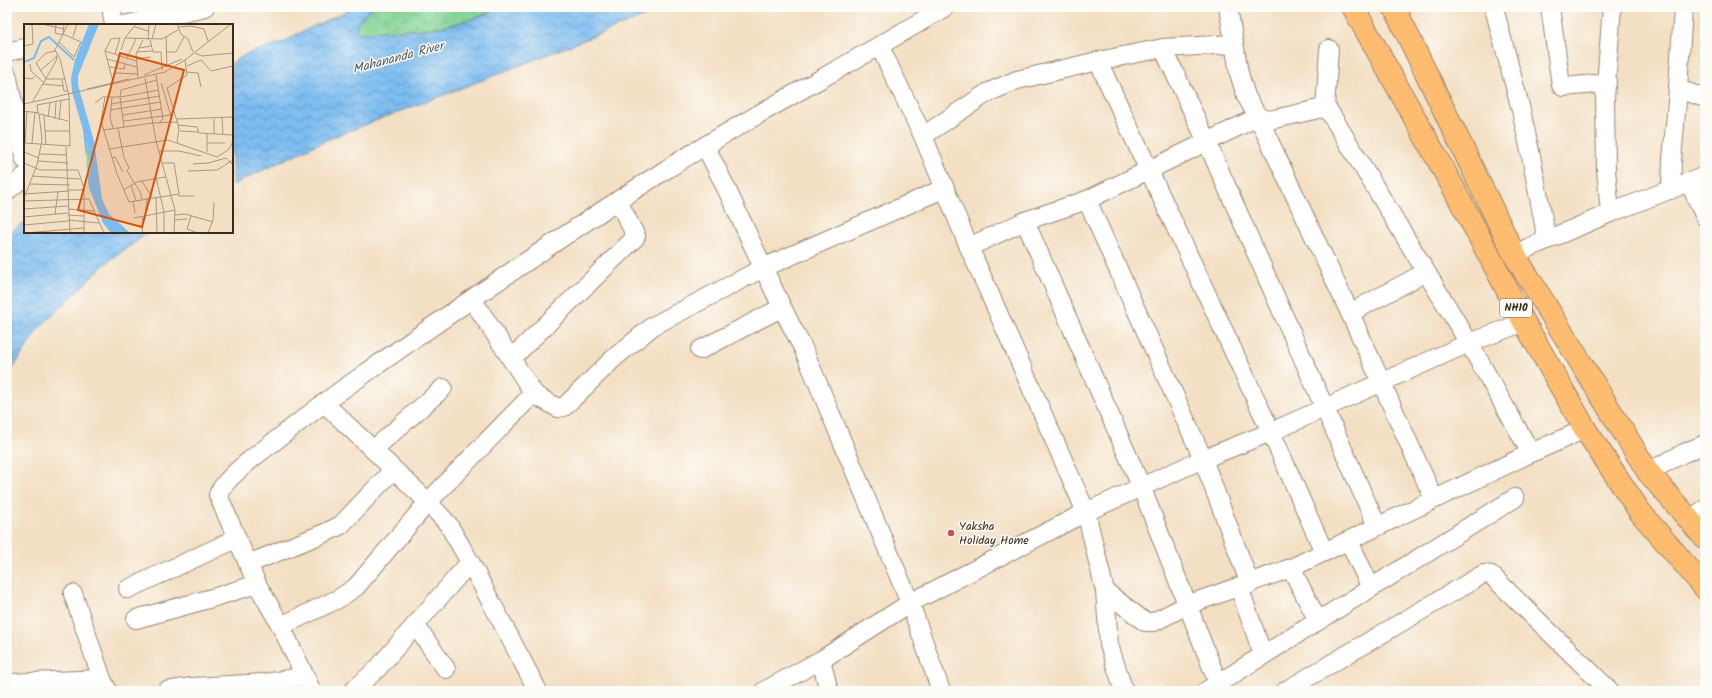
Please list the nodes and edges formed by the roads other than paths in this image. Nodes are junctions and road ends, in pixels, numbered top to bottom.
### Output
1 (111, 7) edge
2 (205, 7) edge
3 (945, 7) edge
4 (1228, 7) edge
5 (1550, 7) edge
6 (1612, 7) edge
7 (1683, 7) edge
8 (1395, 8) edge
9 (1494, 8) edge
10 (1354, 9) edge
11 (114, 24) edge
12 (128, 24) edge
13 (1234, 44) junction
14 (880, 46) junction
15 (24, 48) edge
16 (1163, 48) junction
17 (1329, 49) dead end
18 (7, 52) edge
19 (1098, 60) junction
20 (7, 74) edge
21 (1606, 83) junction
22 (1678, 89) junction
23 (1705, 98) edge
24 (1325, 109) junction
25 (1258, 117) junction
26 (923, 136) junction
27 (1206, 140) junction
28 (705, 146) junction
29 (24, 155) edge
30 (1149, 169) junction
31 (24, 177) edge
32 (1697, 179) edge
33 (945, 188) junction
34 (1671, 190) junction
35 (7, 191) edge
36 (1087, 200) junction
37 (618, 201) junction
38 (1610, 213) junction
39 (1705, 217) edge
40 (1025, 221) junction
41 (1547, 240) junction
42 (969, 247) junction
43 (1514, 254) junction
44 (763, 268) junction
45 (1426, 272) junction
46 (472, 299) junction
47 (781, 308) junction
48 (1350, 313) junction
49 (1524, 322) junction
50 (1469, 343) junction
51 (700, 350) dead end
52 (511, 359) junction
53 (1381, 382) junction
54 (443, 388) dead end
55 (535, 395) junction
56 (324, 402) junction
57 (1325, 407) junction
58 (1585, 429) junction
59 (1272, 432) junction
60 (1705, 444) edge
61 (373, 450) junction
62 (1531, 453) junction
63 (1203, 459) junction
64 (393, 470) junction
65 (1648, 472) junction
66 (1141, 486) junction
67 (1515, 498) dead end
68 (1434, 499) junction
69 (428, 502) junction
70 (1086, 512) junction
71 (1697, 514) edge
72 (1377, 526) junction
73 (1705, 538) edge
74 (236, 539) junction
75 (1348, 541) junction
76 (1324, 552) junction
77 (470, 562) junction
78 (248, 564) junction
79 (1291, 568) junction
80 (257, 584) junction
81 (1244, 585) junction
82 (1371, 588) junction
83 (1705, 588) edge
84 (128, 589) dead end
85 (1105, 591) junction
86 (73, 594) dead end
87 (910, 603) junction
88 (1187, 605) junction
89 (136, 618) dead end
90 (1318, 621) junction
91 (281, 626) junction
92 (416, 626) junction
93 (1264, 655) junction
94 (821, 660) junction
95 (446, 669) dead end
96 (7, 683) edge
97 (309, 684) edge
98 (105, 685) edge
99 (1212, 687) edge
100 (166, 691) edge
101 (353, 691) edge
102 (538, 691) edge
103 (764, 691) edge
104 (829, 691) edge
105 (941, 691) edge
106 (1124, 691) edge
107 (1285, 691) edge
108 (1610, 691) edge

1 - 11 street
2 - 12 street
3 - 14 street
4 - 13 street
5 - 21 street
6 - 21 street
7 - 22 street
8 - 43 highway
9 - 41 street
10 - 49 highway, NH10
13 - 16 street
13 - 25 street
14 - 26 street
14 - 28 street
15 - 18 street
16 - 19 street
16 - 27 street
17 - 24 street
19 - 26 street
19 - 30 street
20 - 29 street
21 - 38 street
22 - 23 street
22 - 34 street
24 - 25 street
24 - 45 street
25 - 27 street
25 - 48 street
26 - 33 street
27 - 30 street
27 - 57 street
28 - 37 street
28 - 44 street
30 - 36 street
30 - 59 street
31 - 35 street
32 - 34 street
32 - 39 street
33 - 42 street
33 - 44 street
34 - 38 street
36 - 40 street
36 - 63 street
37 - 46 street
37 - 52 street
38 - 41 street
40 - 42 street
40 - 66 street
41 - 43 street
42 - 70 street
43 - 65 highway
44 - 47 street
44 - 55 street
45 - 48 street
45 - 50 street
46 - 52 street
46 - 56 street
47 - 51 street
47 - 87 street
48 - 53 street
49 - 50 street
49 - 58 highway, NH10
50 - 53 street
50 - 62 street
52 - 55 street
53 - 57 street
53 - 68 street
54 - 61 street
55 - 69 street
56 - 61 street
56 - 74 street
57 - 59 street
57 - 72 street
58 - 62 street
58 - 83 highway, NH10
59 - 63 street
59 - 76 street
60 - 65 street
61 - 64 street
62 - 68 street
63 - 66 street
63 - 81 street
64 - 69 street
64 - 78 street
65 - 71 highway
66 - 70 street
66 - 88 street
67 - 82 street
68 - 72 street
69 - 77 street
69 - 91 street
70 - 85 street
70 - 87 street
71 - 73 highway
72 - 75 street
74 - 78 street
74 - 84 street
75 - 76 street
75 - 82 street
76 - 79 street
77 - 92 street
77 - 102 street
78 - 80 street
79 - 81 street
79 - 90 street
80 - 89 street
80 - 91 street
81 - 88 street
81 - 93 street
82 - 90 street
85 - 88 street
85 - 106 street
86 - 98 street
87 - 94 street
87 - 105 street
88 - 99 street
90 - 93 street
91 - 97 street
92 - 95 street
92 - 101 street
93 - 99 street
94 - 103 street
94 - 104 street
96 - 98 street
97 - 100 street
107 - 108 street

